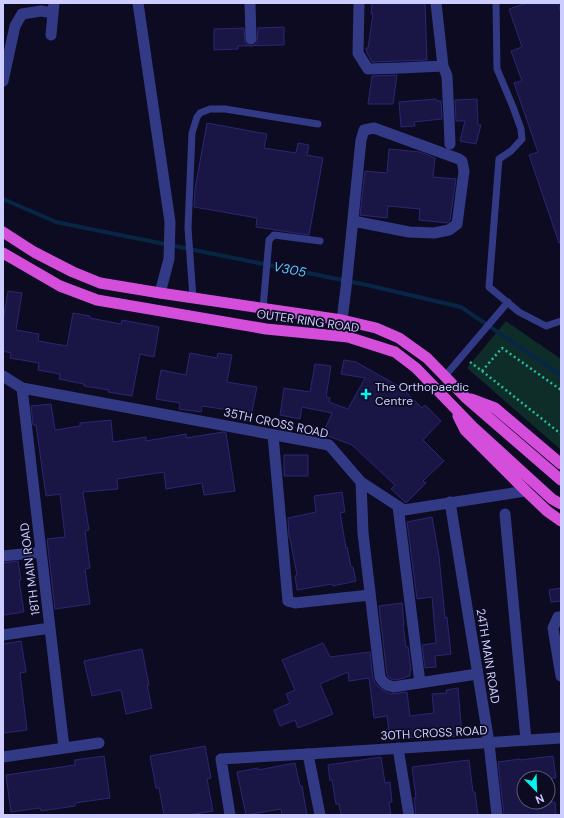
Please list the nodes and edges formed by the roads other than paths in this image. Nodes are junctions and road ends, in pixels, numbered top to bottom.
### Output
1 (138, 3) edge
2 (250, 3) edge
3 (359, 3) edge
4 (436, 3) edge
5 (496, 3) edge
6 (54, 8) edge
7 (51, 35) dead end
8 (251, 39) dead end
9 (444, 66) junction
10 (3, 81) edge
11 (318, 124) dead end
12 (450, 144) dead end
13 (353, 221) junction
14 (3, 232) edge
15 (320, 241) dead end
16 (3, 253) edge
17 (160, 293) junction
18 (193, 298) junction
19 (508, 302) junction
20 (263, 308) junction
21 (342, 320) junction
22 (561, 321) edge
23 (3, 376) edge
24 (445, 376) junction
25 (22, 388) junction
26 (465, 397) junction
27 (454, 408) junction
28 (273, 435) junction
29 (561, 464) edge
30 (561, 480) edge
31 (361, 482) junction
32 (526, 491) junction
33 (450, 502) junction
34 (561, 504) edge
35 (398, 506) junction
36 (505, 514) dead end
37 (561, 521) edge
38 (41, 552) junction
39 (3, 556) edge
40 (370, 595) junction
41 (561, 618) edge
42 (50, 628) junction
43 (3, 635) edge
44 (477, 674) junction
45 (561, 676) edge
46 (420, 682) junction
47 (561, 738) edge
48 (526, 740) junction
49 (99, 743) dead end
50 (488, 743) junction
51 (64, 748) junction
52 (398, 748) junction
53 (308, 754) junction
54 (3, 757) edge
55 (230, 815) edge
56 (320, 815) edge
57 (409, 815) edge
58 (497, 815) edge

1 - 17 street
2 - 8 street
3 - 9 street
4 - 9 street
5 - 19 lane
6 - 7 street
6 - 10 street
9 - 12 street
11 - 18 lane
13 - 13 street
13 - 21 street
14 - 17 highway, OUTER RING ROAD
15 - 20 lane
16 - 27 highway, OUTER RING ROAD
17 - 18 highway, OUTER RING ROAD
18 - 20 highway, OUTER RING ROAD
19 - 22 lane
19 - 24 lane
20 - 21 highway, OUTER RING ROAD
21 - 24 highway, OUTER RING ROAD
23 - 25 street, 35TH CROSS ROAD
24 - 26 highway, OUTER RING ROAD
25 - 28 street, 35TH CROSS ROAD
25 - 38 street, 18TH MAIN ROAD
26 - 29 highway
26 - 30 highway, OUTER RING ROAD
27 - 32 highway
27 - 34 highway, OUTER RING ROAD
28 - 31 street, 35TH CROSS ROAD
28 - 40 street
31 - 35 street, 35TH CROSS ROAD
31 - 40 street
32 - 33 street, 35TH CROSS ROAD
32 - 37 highway
33 - 35 street, 35TH CROSS ROAD
33 - 44 street, 24TH MAIN ROAD
35 - 46 street
36 - 48 street
38 - 39 street
38 - 42 street, 18TH MAIN ROAD
40 - 46 street
41 - 45 street
42 - 43 street
42 - 51 street, 18TH MAIN ROAD
44 - 46 street
44 - 50 street, 24TH MAIN ROAD
47 - 48 street, 30TH CROSS ROAD
48 - 50 street, 30TH CROSS ROAD
49 - 51 street
50 - 52 street, 30TH CROSS ROAD
50 - 58 street, 24TH MAIN ROAD
51 - 54 street
52 - 53 street, 30TH CROSS ROAD
52 - 57 street
53 - 55 street, 30TH CROSS ROAD
53 - 56 street

